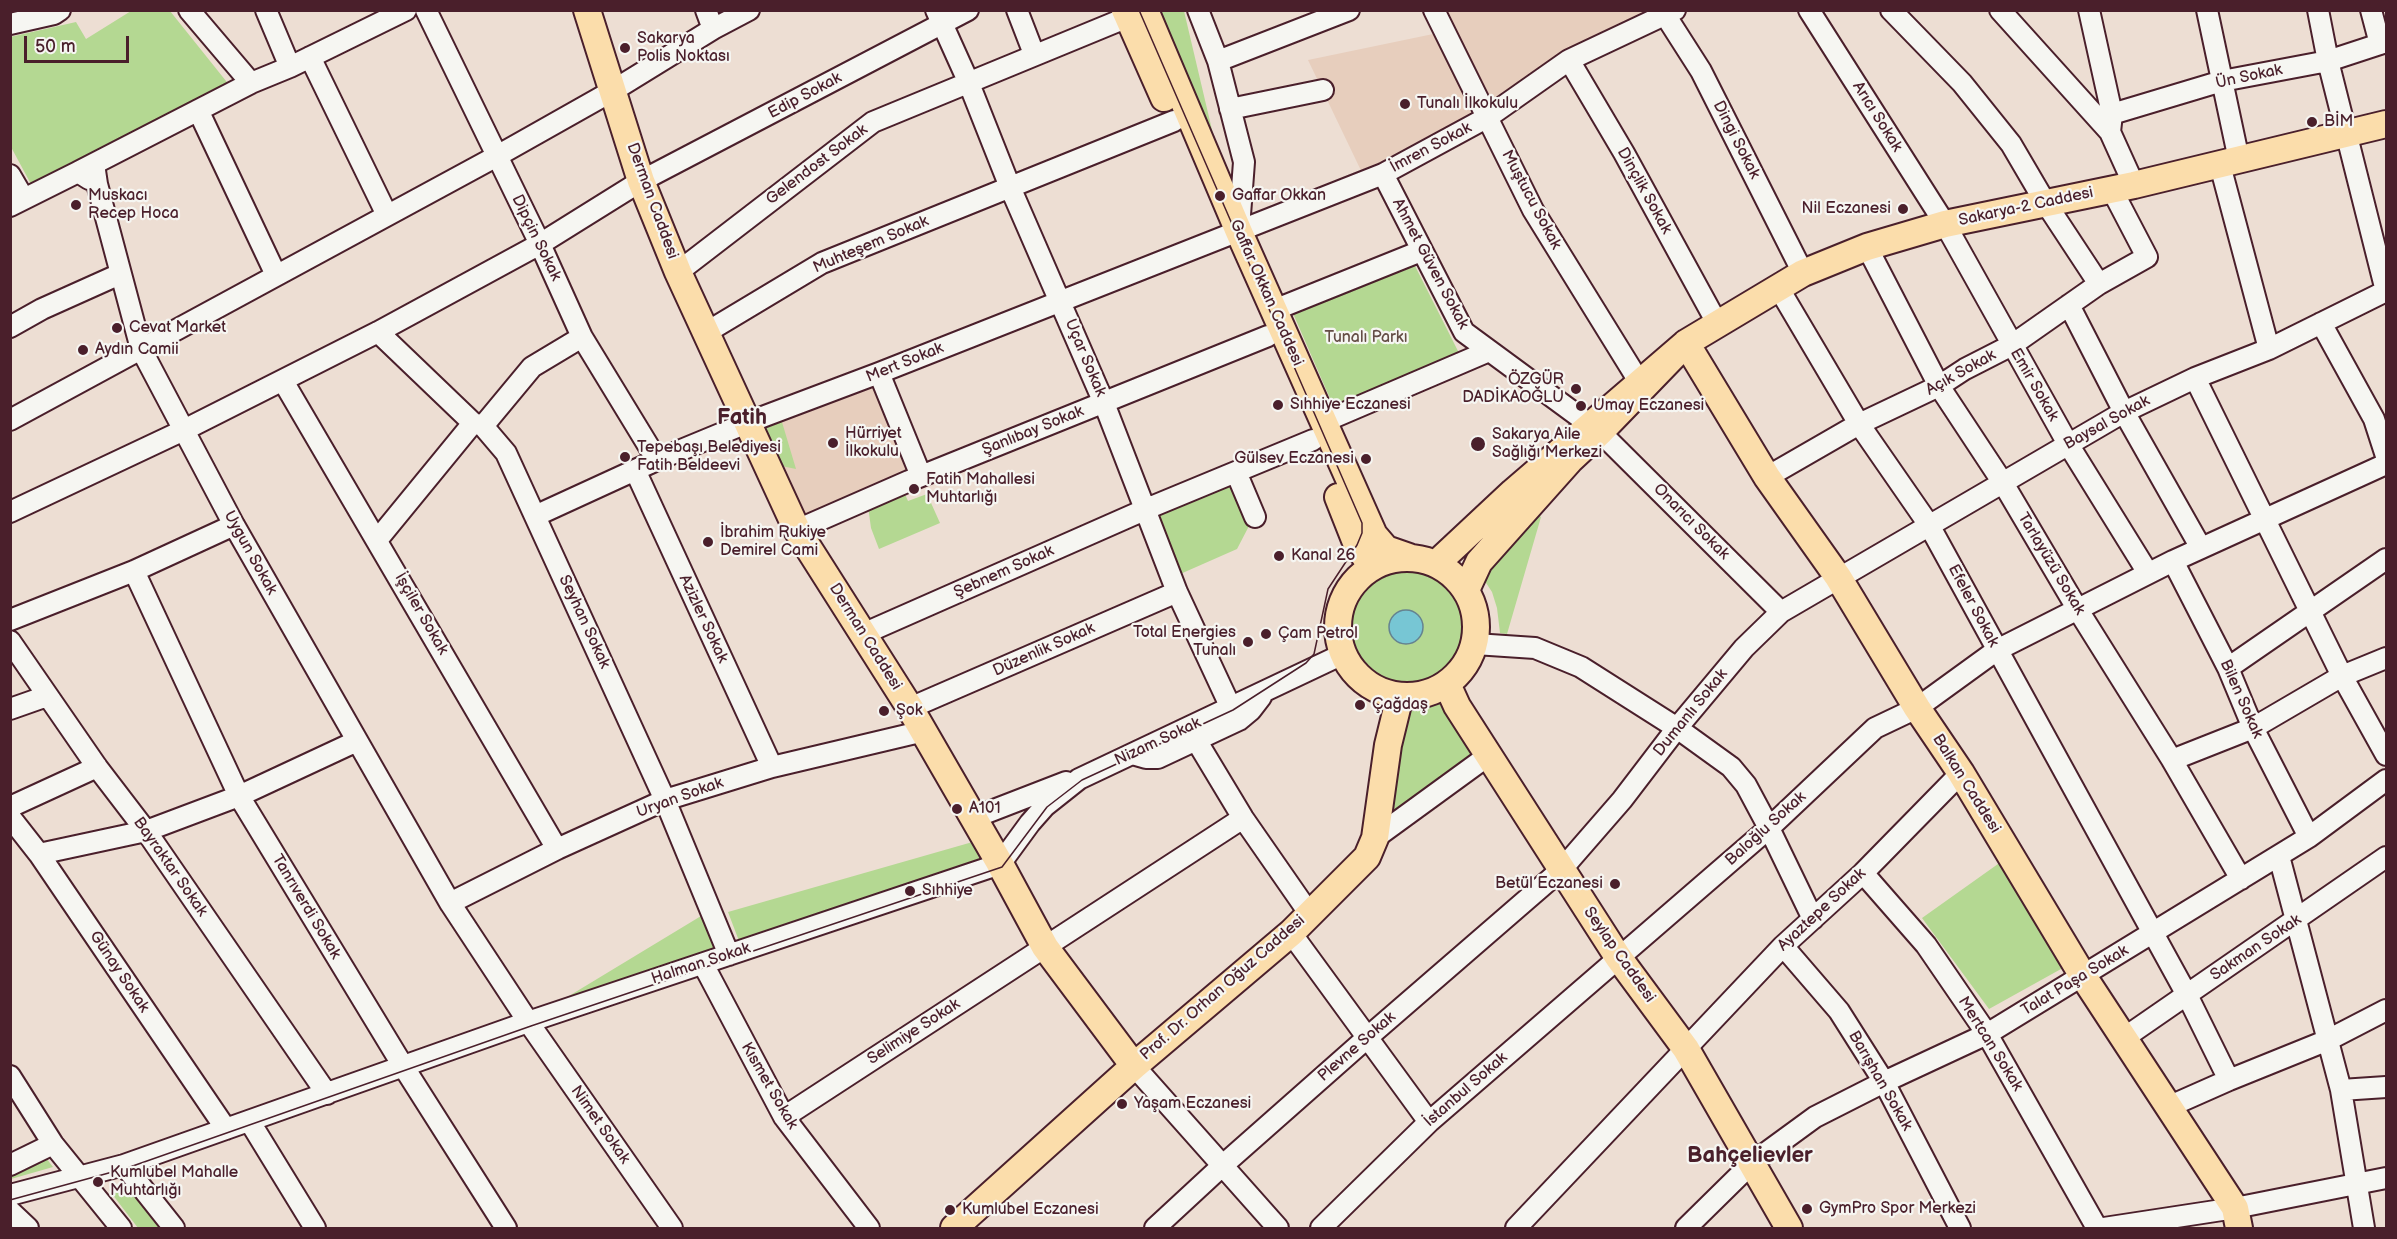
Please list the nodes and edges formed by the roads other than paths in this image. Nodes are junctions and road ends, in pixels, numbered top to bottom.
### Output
1 (189, 10) edge
2 (266, 10) edge
3 (406, 10) edge
4 (426, 10) edge
5 (587, 10) edge
6 (706, 10) edge
7 (749, 10) edge
8 (968, 10) edge
9 (1017, 10) edge
10 (1198, 10) edge
11 (1349, 10) edge
12 (1434, 10) edge
13 (1809, 10) edge
14 (1891, 10) edge
15 (2000, 10) edge
16 (2089, 10) edge
17 (2207, 10) edge
18 (2318, 10) edge
19 (2371, 10) edge
20 (55, 12) edge
21 (1667, 12) edge
22 (1133, 13) edge
23 (938, 18) edge
24 (10, 24) edge
25 (713, 29) junction
26 (2383, 43) edge
27 (1034, 54) junction
28 (310, 57) junction
29 (1569, 60) junction
30 (1218, 61) junction
31 (2328, 61) junction
32 (290, 67) junction
33 (968, 81) junction
34 (2222, 81) junction
35 (251, 83) junction
36 (614, 90) junction
37 (1323, 90) dead end
38 (1230, 109) junction
39 (198, 110) junction
40 (1488, 117) junction
41 (1174, 121) junction
42 (2111, 123) junction
43 (2386, 124) edge
44 (2346, 135) junction
45 (497, 156) junction
46 (2230, 162) junction
47 (90, 173) junction
48 (1383, 174) junction
49 (10, 175) edge
50 (641, 181) junction
51 (1010, 187) junction
52 (2123, 187) junction
53 (17, 202) edge
54 (2045, 202) junction
55 (387, 215) junction
56 (1944, 224) junction
57 (1232, 235) junction
58 (540, 244) junction
59 (1867, 247) junction
60 (1421, 251) junction
61 (678, 272) junction
62 (1803, 273) junction
63 (120, 274) junction
64 (276, 275) junction
65 (2099, 284) junction
66 (1778, 286) junction
67 (2386, 291) edge
68 (1060, 301) junction
69 (2069, 306) junction
70 (1274, 310) junction
71 (2321, 322) junction
72 (1717, 323) junction
73 (10, 327) edge
74 (378, 332) junction
75 (707, 332) junction
76 (1268, 336) junction
77 (582, 337) junction
78 (1686, 343) junction
79 (2012, 345) junction
80 (141, 349) junction
81 (2269, 350) junction
82 (1489, 351) junction
83 (879, 373) junction
84 (2195, 378) junction
85 (283, 381) junction
86 (1640, 383) junction
87 (1939, 386) junction
88 (1104, 403) junction
89 (2124, 412) junction
90 (2380, 415) edge
91 (10, 420) edge
92 (749, 422) junction
93 (1859, 424) junction
94 (478, 425) junction
95 (1595, 429) junction
96 (184, 430) junction
97 (1318, 431) junction
98 (2068, 444) junction
99 (2386, 456) edge
100 (657, 460) junction
101 (2386, 464) edge
102 (635, 470) junction
103 (1236, 472) junction
104 (921, 477) junction
105 (1767, 477) junction
106 (2003, 483) junction
107 (1145, 510) junction
108 (10, 512) edge
109 (535, 516) junction
110 (1255, 517) dead end
111 (2265, 518) junction
112 (234, 525) junction
113 (1929, 525) junction
114 (797, 530) junction
115 (378, 539) junction
116 (2201, 548) junction
117 (1409, 557) junction
118 (2386, 559) edge
119 (2173, 561) junction
120 (1437, 563) junction
121 (1372, 567) junction
122 (134, 571) junction
123 (2148, 573) junction
124 (1838, 577) junction
125 (1466, 590) junction
126 (1177, 592) junction
127 (2078, 610) junction
128 (1781, 612) junction
129 (2311, 613) junction
130 (10, 620) edge
131 (863, 634) junction
132 (10, 641) edge
133 (1474, 644) junction
134 (1997, 650) junction
135 (1343, 654) junction
136 (2386, 658) edge
137 (2228, 668) junction
138 (2342, 675) junction
139 (1447, 684) junction
140 (1264, 692) junction
141 (47, 696) junction
142 (1400, 696) junction
143 (10, 708) edge
144 (910, 708) junction
145 (1231, 708) junction
146 (1917, 708) junction
147 (1677, 728) junction
148 (2253, 728) junction
149 (924, 731) junction
150 (1196, 740) junction
151 (357, 741) junction
152 (1132, 754) junction
153 (1490, 755) junction
154 (2386, 755) edge
155 (2172, 760) junction
156 (97, 767) junction
157 (772, 767) junction
158 (1961, 773) junction
159 (1079, 779) junction
160 (2386, 780) edge
161 (239, 796) junction
162 (665, 800) junction
163 (10, 807) edge
164 (10, 817) edge
165 (973, 818) junction
166 (1243, 818) junction
167 (1769, 828) junction
168 (146, 831) junction
169 (2309, 837) junction
170 (1375, 838) junction
171 (558, 849) junction
172 (39, 854) junction
173 (2279, 856) junction
174 (2386, 857) edge
175 (1000, 864) junction
176 (1562, 869) junction
177 (1863, 873) junction
178 (2241, 879) junction
179 (450, 903) junction
180 (1309, 914) junction
181 (1813, 919) junction
182 (2297, 920) junction
183 (1291, 933) junction
184 (2154, 934) junction
185 (1045, 946) junction
186 (1783, 946) junction
187 (729, 955) junction
188 (1618, 957) junction
189 (703, 964) junction
190 (2083, 976) junction
191 (2187, 995) junction
192 (2386, 1010) edge
193 (528, 1022) junction
194 (1987, 1034) junction
195 (1368, 1037) junction
196 (2124, 1038) junction
197 (2328, 1040) junction
198 (1686, 1049) junction
199 (403, 1066) junction
200 (1134, 1066) junction
201 (10, 1076) edge
202 (2229, 1080) junction
203 (1884, 1082) junction
204 (2386, 1087) edge
205 (2342, 1090) junction
206 (327, 1094) junction
207 (2168, 1107) junction
208 (784, 1117) junction
209 (250, 1122) junction
210 (1429, 1122) junction
211 (226, 1129) junction
212 (53, 1144) junction
213 (1752, 1163) junction
214 (10, 1165) edge
215 (124, 1165) junction
216 (1222, 1166) junction
217 (80, 1176) junction
218 (2386, 1178) edge
219 (2356, 1185) junction
220 (10, 1196) edge
221 (10, 1211) edge
222 (2237, 1218) edge
223 (958, 1227) edge
224 (28, 1228) edge
225 (121, 1228) edge
226 (174, 1228) edge
227 (315, 1228) edge
228 (506, 1228) edge
229 (672, 1228) edge
230 (869, 1228) edge
231 (1155, 1228) edge
232 (1278, 1228) edge
233 (1321, 1228) edge
234 (1516, 1228) edge
235 (1686, 1228) edge
236 (1789, 1228) edge
237 (1960, 1228) edge
238 (2097, 1228) edge
239 (2104, 1228) edge
240 (2364, 1228) edge

1 - 35 street
2 - 32 street
3 - 28 street
4 - 45 street, Dipçin Sokak
5 - 36 main road, Derman Caddesi
6 - 25 street
7 - 25 street
8 - 23 street, Edip Sokak
9 - 27 street
10 - 30 street
11 - 30 street
12 - 40 street, Muştucu Sokak
13 - 56 street, Arıcı Sokak
14 - 54 street
15 - 42 street
16 - 42 street
17 - 34 street
18 - 31 street
19 - 26 street
20 - 24 street
21 - 29 street, İmren Sokak
21 - 62 street, Dingi Sokak
22 - 27 street, Gelendost Sokak
22 - 41 main road, Gaffar Okkan Caddesi
22 - 57 main road, Gaffar Okkan Caddesi
23 - 33 street, Uçar Sokak
23 - 50 street, Edip Sokak
25 - 36 street
26 - 31 street, Ün Sokak
27 - 33 street, Gelendost Sokak
28 - 32 street
28 - 55 street
29 - 40 street, İmren Sokak
29 - 72 street, Dinçlik Sokak
30 - 38 street
31 - 34 street, Ün Sokak
31 - 44 street
32 - 35 street
33 - 51 street, Uçar Sokak
33 - 61 street, Gelendost Sokak
34 - 42 street, Ün Sokak
34 - 46 street
35 - 39 street
36 - 45 street
36 - 50 main road, Derman Caddesi
37 - 38 street
38 - 57 street
39 - 47 street
39 - 64 street
40 - 48 street, İmren Sokak
40 - 86 street, Muştucu Sokak
41 - 51 street, Muhteşem Sokak
41 - 57 main road, Gaffar Okkan Caddesi
42 - 52 street
43 - 44 main road, Sakarya-2 Caddesi
44 - 46 main road, Sakarya-2 Caddesi
44 - 67 street
45 - 55 street
45 - 58 street, Dipçin Sokak
46 - 52 main road, Sakarya-2 Caddesi
46 - 81 street
47 - 53 street
47 - 63 street, Uygun Sokak
48 - 57 street, İmren Sokak
48 - 60 street, Ahmet Güven Sokak
49 - 53 street
50 - 58 street, Edip Sokak
50 - 61 main road, Derman Caddesi
51 - 68 street, Uçar Sokak
51 - 75 street, Muhteşem Sokak
52 - 54 main road, Sakarya-2 Caddesi
52 - 65 street, Açık Sokak
54 - 56 main road, Sakarya-2 Caddesi
54 - 65 street
55 - 64 street
56 - 59 main road, Sakarya-2 Caddesi
56 - 79 street, Emir Sokak
57 - 68 street, İmren Sokak
57 - 70 main road, Gaffar Okkan Caddesi
57 - 76 main road, Gaffar Okkan Caddesi
58 - 74 street, Edip Sokak
58 - 77 street, Dipçin Sokak
59 - 62 main road, Sakarya-2 Caddesi
59 - 87 street, Tarlayüzü Sokak
60 - 70 street
60 - 82 street, Ahmet Güven Sokak
61 - 75 main road, Derman Caddesi
62 - 66 main road, Sakarya-2 Caddesi
63 - 73 street
63 - 80 street, Uygun Sokak
64 - 80 street
65 - 69 street, Açık Sokak
66 - 72 main road, Sakarya-2 Caddesi
66 - 93 street, Efeler Sokak
67 - 71 street, Baysal Sokak
68 - 83 street, Mert Sokak
68 - 88 street, Uçar Sokak
69 - 79 street, Açık Sokak
69 - 89 street
70 - 97 main road, Gaffar Okkan Caddesi
71 - 81 street, Baysal Sokak
71 - 90 street
72 - 78 main road, Sakarya-2 Caddesi
74 - 85 street, Edip Sokak
74 - 94 street, Seyhan Sokak
75 - 92 main road, Derman Caddesi
76 - 88 street, Şanlıbay Sokak
76 - 97 main road, Gaffar Okkan Caddesi
77 - 94 street
77 - 100 street, Dipçin Sokak
78 - 86 main road, Sakarya-2 Caddesi
78 - 95 main road, Sakarya-2 Caddesi
78 - 105 main road, Balkan Caddesi
79 - 87 street, Açık Sokak
79 - 98 street, Emir Sokak
80 - 91 street
80 - 96 street, Uygun Sokak
81 - 84 street, Baysal Sokak
82 - 95 street, Ahmet Güven Sokak
82 - 97 street, Şebnem Sokak
83 - 92 street, Mert Sokak
83 - 104 street
84 - 89 street, Baysal Sokak
84 - 111 street
85 - 96 street, Edip Sokak
85 - 115 street, İşçiler Sokak
86 - 95 main road, Sakarya-2 Caddesi
87 - 93 street, Açık Sokak
87 - 106 street, Tarlayüzü Sokak
88 - 104 street, Şanlıbay Sokak
88 - 107 street, Uçar Sokak
89 - 98 street, Baysal Sokak
89 - 116 street
90 - 99 street
92 - 100 street, Mert Sokak
92 - 114 main road, Derman Caddesi
93 - 105 street, Açık Sokak
93 - 113 street, Efeler Sokak
94 - 109 street, Seyhan Sokak
94 - 115 street
95 - 120 main road, Sakarya-2 Caddesi
95 - 125 main road
95 - 128 street, Onarıcı Sokak
96 - 108 street, Edip Sokak
96 - 112 street, Uygun Sokak
97 - 103 street, Şebnem Sokak
97 - 117 main road, Gaffar Okkan Caddesi
97 - 121 main road, Gaffar Okkan Caddesi
98 - 106 street, Baysal Sokak
98 - 123 street, Emir Sokak
100 - 102 street, Mert Sokak
101 - 111 street, Baloğlu Sokak
102 - 109 street, Mert Sokak
102 - 157 street, Azizler Sokak
103 - 107 street, Şebnem Sokak
103 - 110 street
104 - 114 street, Şanlıbay Sokak
105 - 124 main road, Balkan Caddesi
106 - 113 street, Baysal Sokak
106 - 127 street, Tarlayüzü Sokak
107 - 126 street, Uçar Sokak
107 - 131 street, Şebnem Sokak
109 - 162 street, Seyhan Sokak
111 - 116 street, Baloğlu Sokak
111 - 129 street
112 - 122 street
112 - 151 street, Uygun Sokak
113 - 124 street, Baysal Sokak
113 - 134 street, Efeler Sokak
114 - 131 main road, Derman Caddesi
115 - 171 street, İşçiler Sokak
116 - 119 street, Baloğlu Sokak
117 - 120 main road
117 - 121 main road
118 - 129 street
119 - 123 street, Baloğlu Sokak
119 - 137 street, Bilen Sokak
120 - 125 main road
121 - 135 main road
122 - 130 street
122 - 161 street, Tanrıverdi Sokak
123 - 127 street, Baloğlu Sokak
124 - 128 street, Dumanlı Sokak
124 - 146 main road, Balkan Caddesi
125 - 133 main road
126 - 144 street, Düzenlik Sokak
126 - 145 street, Uçar Sokak
127 - 134 street, Baloğlu Sokak
127 - 155 street, Tarlayüzü Sokak
128 - 147 street, Dumanlı Sokak
129 - 137 street
129 - 138 street
131 - 144 main road, Derman Caddesi
132 - 141 street, Bayraktar Sokak
133 - 139 main road
133 - 147 street
134 - 146 street, Baloğlu Sokak
134 - 184 street, Efeler Sokak
135 - 140 street, Nizam Sokak
135 - 142 main road
136 - 138 street
137 - 148 street, Bilen Sokak
138 - 148 street
138 - 154 street
139 - 142 main road
139 - 153 main road, Seylap Caddesi
140 - 145 street, Nizam Sokak
140 - 150 street
141 - 143 street
141 - 156 street, Bayraktar Sokak
142 - 170 main road, Prof. Dr. Orhan Oğuz Caddesi
144 - 149 main road, Derman Caddesi
145 - 152 street, Nizam Sokak
146 - 158 main road, Balkan Caddesi
146 - 167 street, Baloğlu Sokak
147 - 167 street
147 - 176 street, Dumanlı Sokak
148 - 155 street
148 - 169 street, Bilen Sokak
149 - 157 street, Uryan Sokak
149 - 165 main road, Derman Caddesi
150 - 152 street
150 - 166 street
151 - 161 street
151 - 179 street, Uygun Sokak
152 - 159 street, Nizam Sokak
153 - 170 street
153 - 176 main road, Seylap Caddesi
155 - 178 street, Tarlayüzü Sokak
156 - 163 street
156 - 168 street, Bayraktar Sokak
157 - 162 street, Uryan Sokak
158 - 177 street, Ayaztepe Sokak
158 - 190 main road, Balkan Caddesi
159 - 165 street
159 - 175 street, Nizam Sokak
160 - 169 street, Talat Paşa Sokak
161 - 168 street
161 - 199 street, Tanrıverdi Sokak
162 - 171 street, Uryan Sokak
162 - 187 street, Seyhan Sokak
164 - 172 street, Günay Sokak
165 - 175 main road, Derman Caddesi
166 - 180 street
166 - 185 street, Selimiye Sokak
167 - 181 street
167 - 188 street, Baloğlu Sokak
168 - 172 street
168 - 206 street, Bayraktar Sokak
169 - 173 street, Talat Paşa Sokak
170 - 180 main road, Prof. Dr. Orhan Oğuz Caddesi
171 - 179 street, Uryan Sokak
172 - 211 street, Günay Sokak
173 - 178 street, Talat Paşa Sokak
173 - 182 street
174 - 182 street, Sakman Sokak
175 - 185 main road, Derman Caddesi
175 - 187 street, Halman Sokak
176 - 188 main road, Seylap Caddesi
176 - 195 street, Plevne Sokak
177 - 181 street, Ayaztepe Sokak
177 - 194 street, Mertcan Sokak
178 - 184 street, Talat Paşa Sokak
179 - 193 street, Nimet Sokak
180 - 183 main road, Prof. Dr. Orhan Oğuz Caddesi
181 - 186 street, Ayaztepe Sokak
182 - 191 street, Sakman Sokak
182 - 197 street
183 - 195 street
183 - 200 main road, Prof. Dr. Orhan Oğuz Caddesi
184 - 190 street, Talat Paşa Sokak
184 - 191 street, Efeler Sokak
185 - 200 main road, Derman Caddesi
185 - 208 street, Selimiye Sokak
186 - 198 street, Ayaztepe Sokak
186 - 203 street, Barışhan Sokak
187 - 189 street, Halman Sokak
188 - 198 main road, Seylap Caddesi
188 - 210 street, İstanbul Sokak
189 - 193 street, Halman Sokak
189 - 208 street, Kısmet Sokak
190 - 194 street, Talat Paşa Sokak
190 - 196 main road, Balkan Caddesi
191 - 196 street, Sakman Sokak
191 - 202 street, Efeler Sokak
192 - 197 street
193 - 199 street, Halman Sokak
193 - 229 street, Nimet Sokak
194 - 203 street, Talat Paşa Sokak
194 - 238 street, Mertcan Sokak
195 - 210 street
195 - 216 street, Plevne Sokak
196 - 207 main road, Balkan Caddesi
197 - 202 street
197 - 205 street
198 - 213 main road, Seylap Caddesi
198 - 234 street, Ayaztepe Sokak
199 - 206 street, Halman Sokak
199 - 228 street, Tanrıverdi Sokak
200 - 216 street
200 - 223 main road, Prof. Dr. Orhan Oğuz Caddesi
201 - 212 street
202 - 207 street
203 - 213 street, Talat Paşa Sokak
203 - 237 street, Barışhan Sokak
204 - 205 street
205 - 219 street
206 - 209 street, Halman Sokak
207 - 222 main road, Balkan Caddesi
208 - 230 street, Kısmet Sokak
209 - 211 street, Halman Sokak
209 - 227 street
210 - 233 street, İstanbul Sokak
211 - 215 street, Halman Sokak
212 - 214 street
212 - 217 street
213 - 235 street, Talat Paşa Sokak
213 - 236 main road, Seylap Caddesi
215 - 217 street, Halman Sokak
215 - 226 street
216 - 231 street, Plevne Sokak
216 - 232 street
217 - 220 street, Halman Sokak
217 - 225 street
218 - 219 street
219 - 222 street
219 - 240 street
221 - 224 street
222 - 239 street

